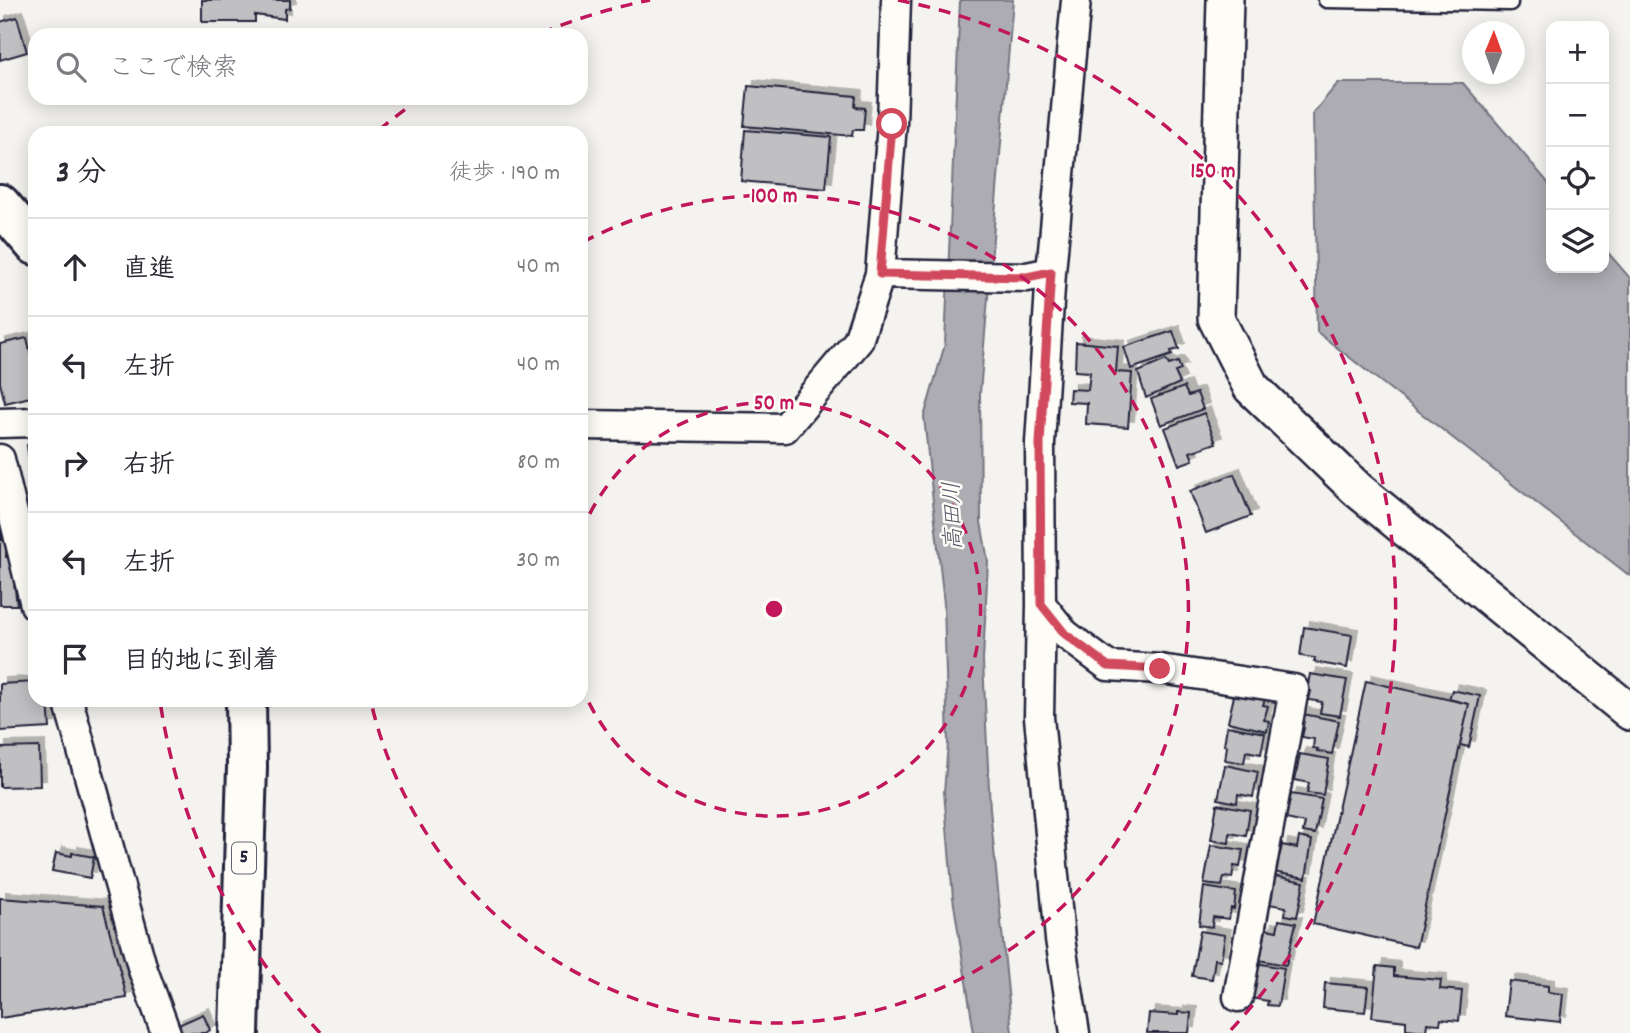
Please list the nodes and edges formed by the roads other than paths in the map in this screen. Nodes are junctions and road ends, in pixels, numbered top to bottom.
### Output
1 (896, 0) edge
2 (1076, 0) edge
3 (1225, 0) edge
4 (1326, 0) edge
5 (1509, 0) edge
6 (0, 204) edge
7 (28, 237) edge
8 (892, 274) junction
9 (1039, 274) junction
10 (28, 422) edge
11 (0, 424) edge
12 (588, 425) edge
13 (0, 459) edge
14 (28, 576) edge
15 (1041, 604) junction
16 (70, 707) edge
17 (246, 707) edge
18 (1630, 712) edge
19 (1238, 997) dead end
20 (239, 1024) edge
21 (166, 1033) edge
22 (1075, 1033) edge

1 - 8 street
2 - 9 street
3 - 18 street
4 - 5 lane
6 - 7 main road
8 - 9 street
8 - 12 street
9 - 15 street
10 - 11 street
13 - 14 street
15 - 19 street
15 - 22 street
16 - 21 street
17 - 20 main road, 5

